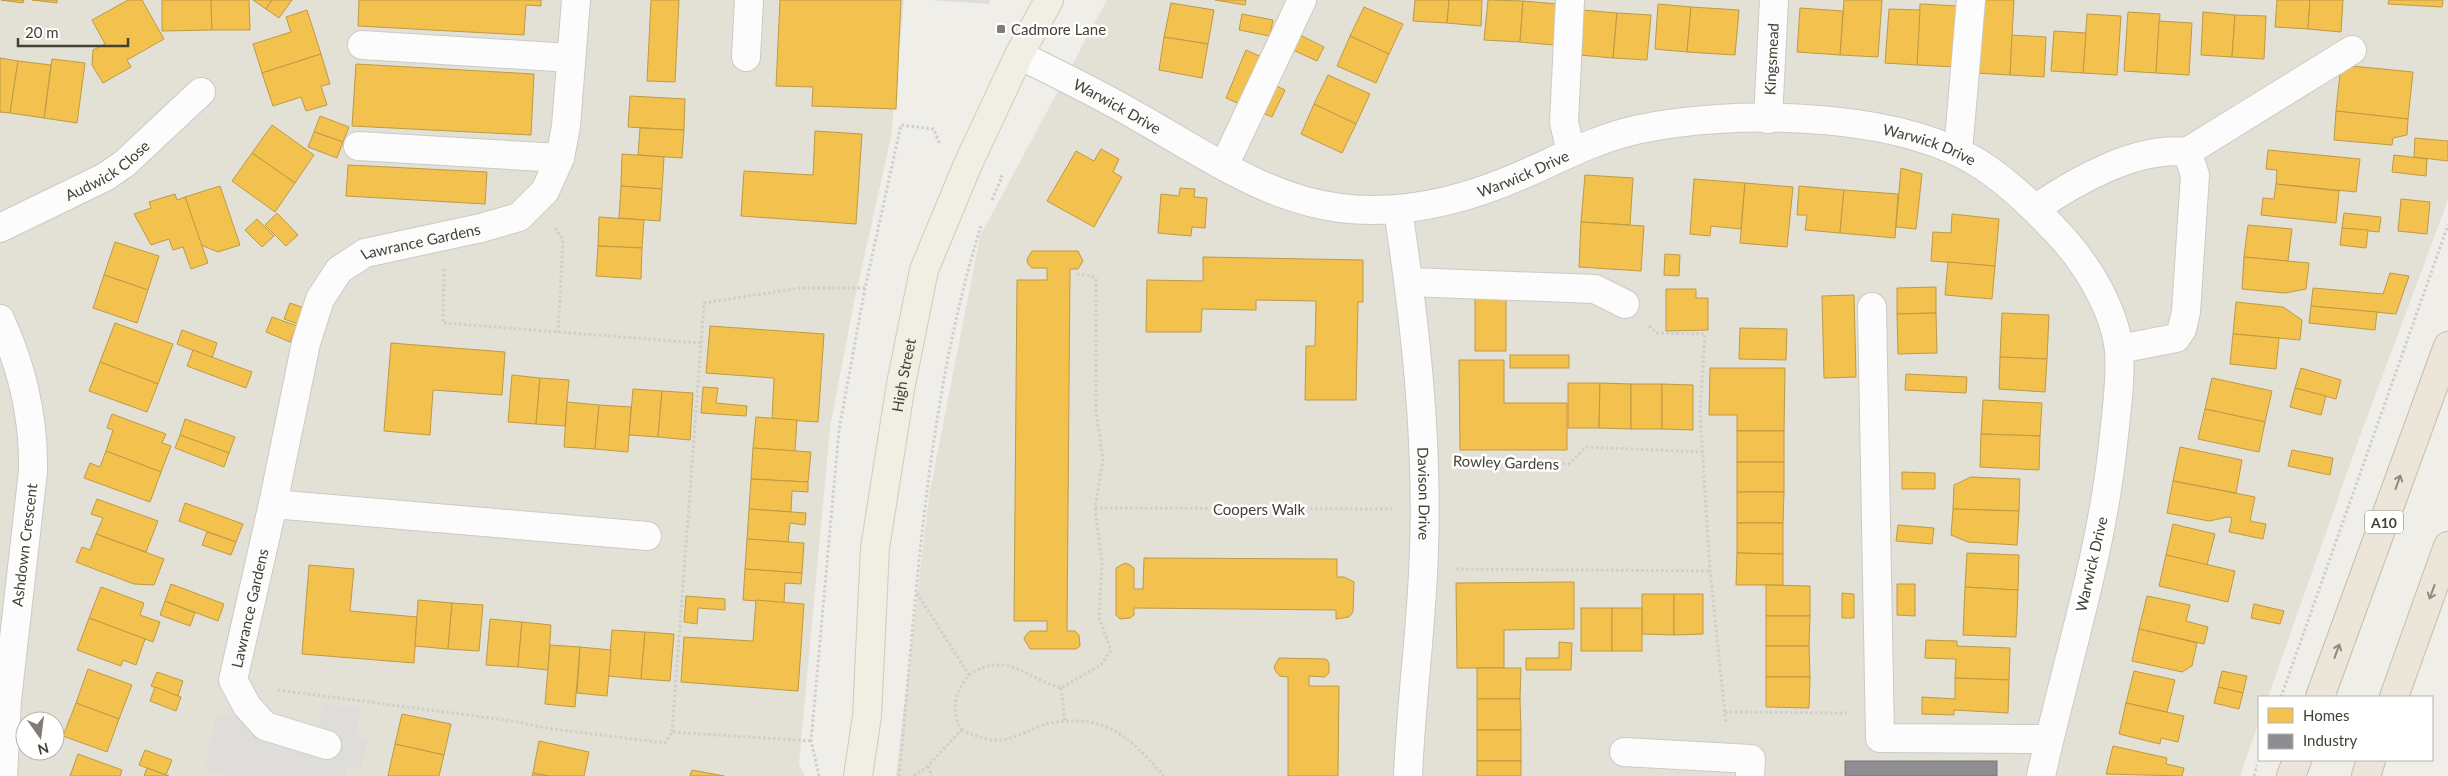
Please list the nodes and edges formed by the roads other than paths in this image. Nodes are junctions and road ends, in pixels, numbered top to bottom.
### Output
1 (576, 0) edge
2 (749, 0) edge
3 (1049, 0) edge
4 (1302, 0) edge
5 (1570, 0) edge
6 (1774, 0) edge
7 (1971, 0) edge
8 (362, 45) dead end
9 (2352, 50) dead end
10 (1019, 55) junction
11 (746, 57) dead end
12 (571, 58) junction
13 (201, 92) dead end
14 (1768, 119) junction
15 (358, 146) dead end
16 (1571, 152) junction
17 (1958, 152) junction
18 (2187, 152) junction
19 (560, 158) junction
20 (1224, 166) junction
21 (2036, 209) junction
22 (1398, 210) junction
23 (0, 228) edge
24 (1409, 282) junction
25 (1625, 304) road end
26 (1872, 307) dead end
27 (0, 319) edge
28 (2448, 346) edge
29 (2119, 349) junction
30 (273, 504) junction
31 (647, 536) dead end
32 (2448, 546) edge
33 (2320, 696) edge
34 (2394, 696) edge
35 (3, 700) edge
36 (2049, 739) junction
37 (327, 745) dead end
38 (1624, 752) dead end
39 (2297, 761) edge
40 (2372, 761) edge
41 (1743, 764) edge
42 (3, 776) edge
43 (858, 776) edge
44 (1408, 776) edge
45 (2041, 776) edge
46 (2291, 776) edge
47 (2366, 776) edge

1 - 12 street, Lawrance Gardens
2 - 11 street
3 - 10 main road, High Street
4 - 20 street
5 - 16 street
6 - 14 street, Kingsmead
7 - 17 street
8 - 12 street
9 - 18 street
10 - 20 street, Warwick Drive
10 - 43 main road, High Street
12 - 19 street, Lawrance Gardens
13 - 23 street, Audwick Close
14 - 16 street, Warwick Drive
14 - 17 street, Warwick Drive
15 - 19 street
16 - 22 street, Warwick Drive
17 - 21 street, Warwick Drive
18 - 21 street
18 - 29 street
19 - 30 street, Lawrance Gardens
20 - 22 street, Warwick Drive
21 - 29 street, Warwick Drive
22 - 24 street, Davison Drive
24 - 25 street
24 - 44 street, Davison Drive
26 - 36 street
27 - 35 street, Ashdown Crescent
33 -> 28 highway, A10
29 - 36 street, Warwick Drive
30 - 31 street
30 - 37 street, Lawrance Gardens
32 -> 34 highway
35 - 42 street, Ashdown Crescent
36 - 45 street, Warwick Drive
38 - 41 street
39 - 46 highway
40 - 47 highway

